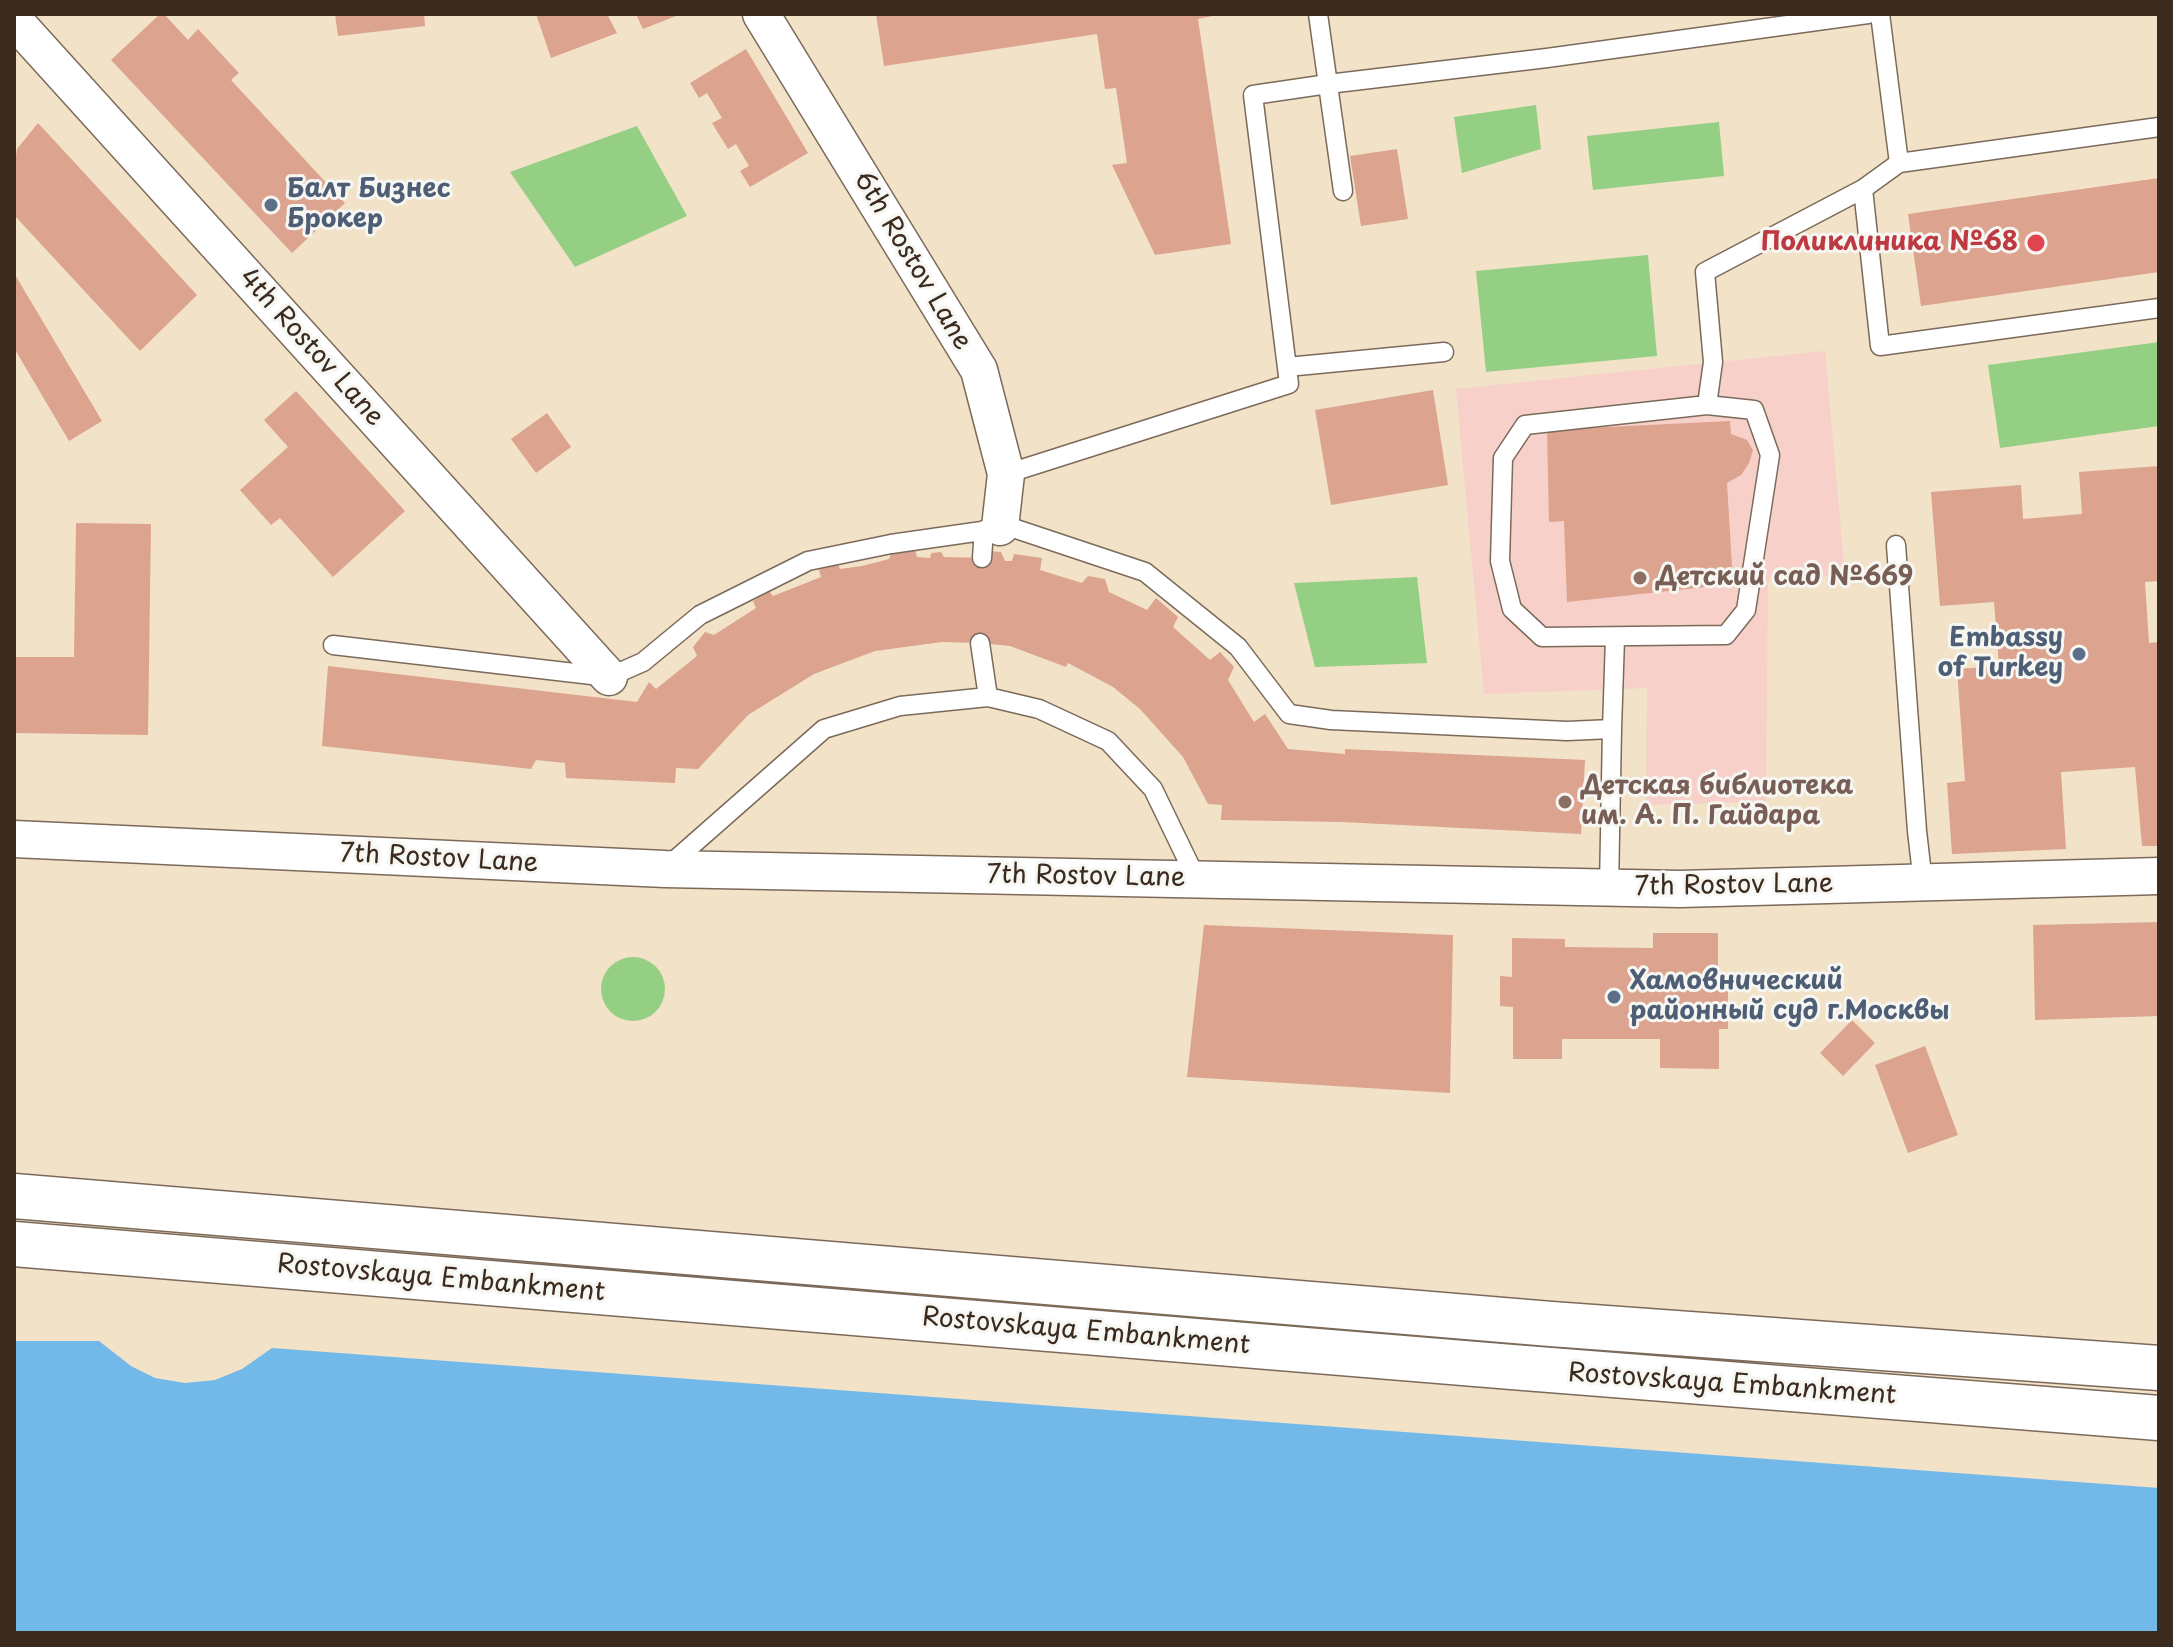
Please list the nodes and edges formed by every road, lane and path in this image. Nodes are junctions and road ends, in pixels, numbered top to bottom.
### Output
1 (761, 14) edge
2 (1318, 14) edge
3 (1868, 14) edge
4 (1880, 14) edge
5 (14, 20) edge
6 (1328, 84) junction
7 (2159, 127) edge
8 (1899, 163) junction
9 (1863, 189) junction
10 (1343, 191) dead end
11 (2159, 308) edge
12 (1444, 352) dead end
13 (1287, 367) junction
14 (1707, 405) junction
15 (1006, 474) junction
16 (992, 529) junction
17 (1896, 545) dead end
18 (982, 558) dead end
19 (1615, 638) junction
20 (980, 643) dead end
21 (333, 645) dead end
22 (609, 677) junction
23 (988, 697) junction
24 (1612, 729) junction
25 (14, 839) edge
26 (665, 869) junction
27 (2159, 876) edge
28 (1197, 880) junction
29 (1923, 883) junction
30 (1609, 888) junction
31 (14, 1196) edge
32 (14, 1244) edge
33 (2159, 1368) edge
34 (2159, 1418) edge

1 - 15 street, 6th Rostov Lane
2 - 6 lane
3 - 6 lane
4 - 8 lane
5 - 22 street, 4th Rostov Lane
6 - 10 lane
6 - 13 lane
7 - 8 lane
8 - 9 lane
9 - 11 lane
9 - 14 lane
12 - 13 lane
13 - 15 lane
14 - 19 lane
14 - 19 lane
15 - 16 street, 6th Rostov Lane
16 - 18 lane
16 - 22 lane
16 - 24 lane
17 - 29 lane
19 - 24 lane
20 - 23 lane
21 - 22 lane
23 - 26 lane
23 - 28 lane
24 - 30 lane
25 - 26 street, 7th Rostov Lane
26 - 28 street, 7th Rostov Lane
27 - 29 street, 7th Rostov Lane
28 - 30 street, 7th Rostov Lane
29 - 30 street, 7th Rostov Lane
31 - 33 main road, Rostovskaya Embankment
32 - 34 main road, Rostovskaya Embankment

